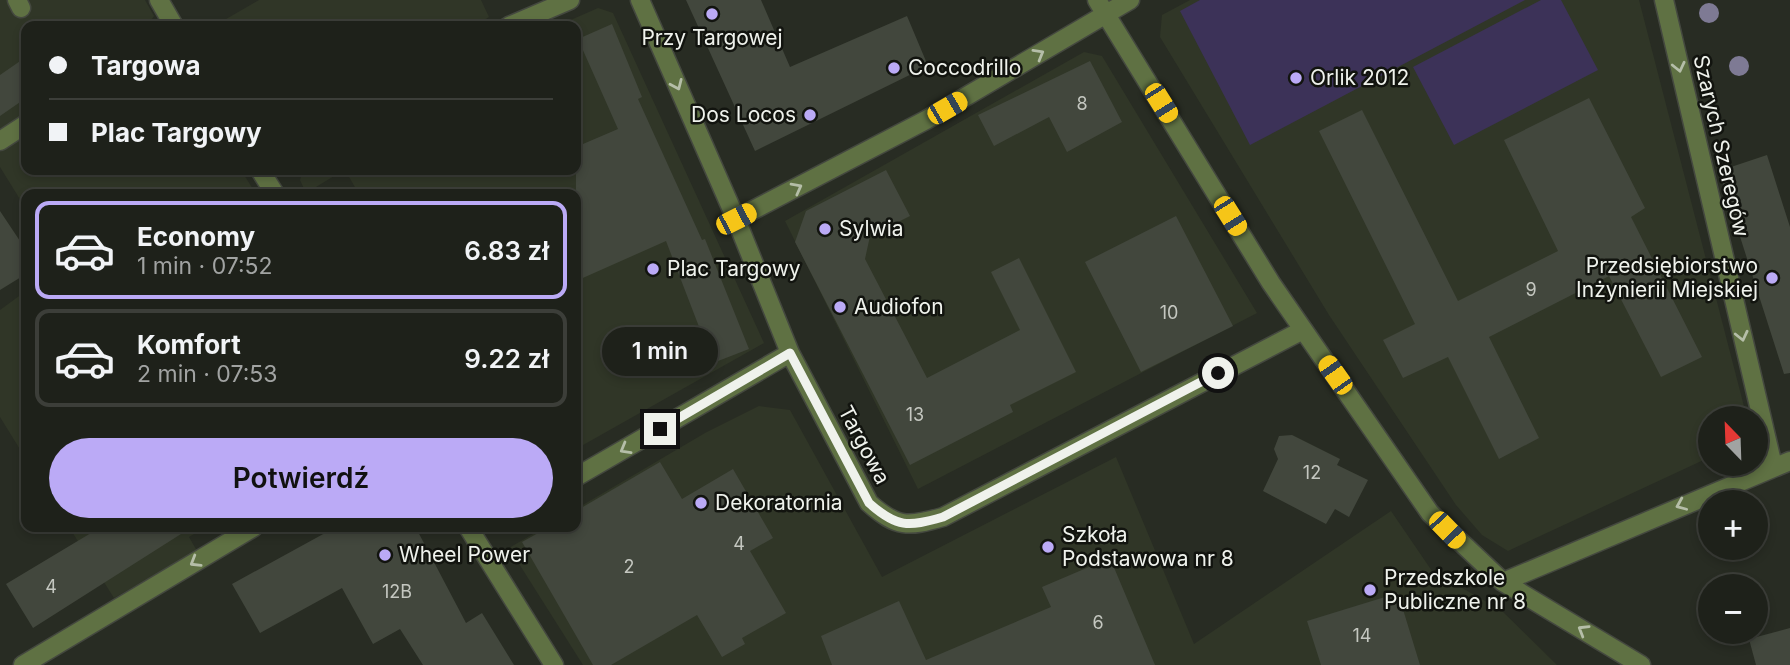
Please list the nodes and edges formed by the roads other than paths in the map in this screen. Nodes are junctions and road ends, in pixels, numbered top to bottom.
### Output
1 (159, 0) edge
2 (570, 0) edge
3 (640, 0) edge
4 (1130, 0) edge
5 (1664, 0) edge
6 (1101, 7) edge
7 (171, 21) edge
8 (521, 21) edge
9 (21, 127) edge
10 (0, 141) edge
11 (736, 219) junction
12 (1303, 330) junction
13 (790, 353) junction
14 (1782, 464) edge
15 (581, 474) edge
16 (246, 532) edge
17 (471, 532) edge
18 (1503, 582) junction
19 (23, 665) edge
20 (554, 665) edge
21 (1641, 665) edge

1 - 7 street
2 - 8 street
3 -> 11 street, Targowa
4 - 6 street
5 -> 14 street, Szarych Szeregów
11 -> 6 street
6 - 12 street
9 - 10 street
11 - 13 street, Targowa
12 - 13 street, Targowa
12 - 18 street
13 -> 15 street
14 -> 18 street
16 -> 19 street
17 - 20 street
21 -> 18 street

